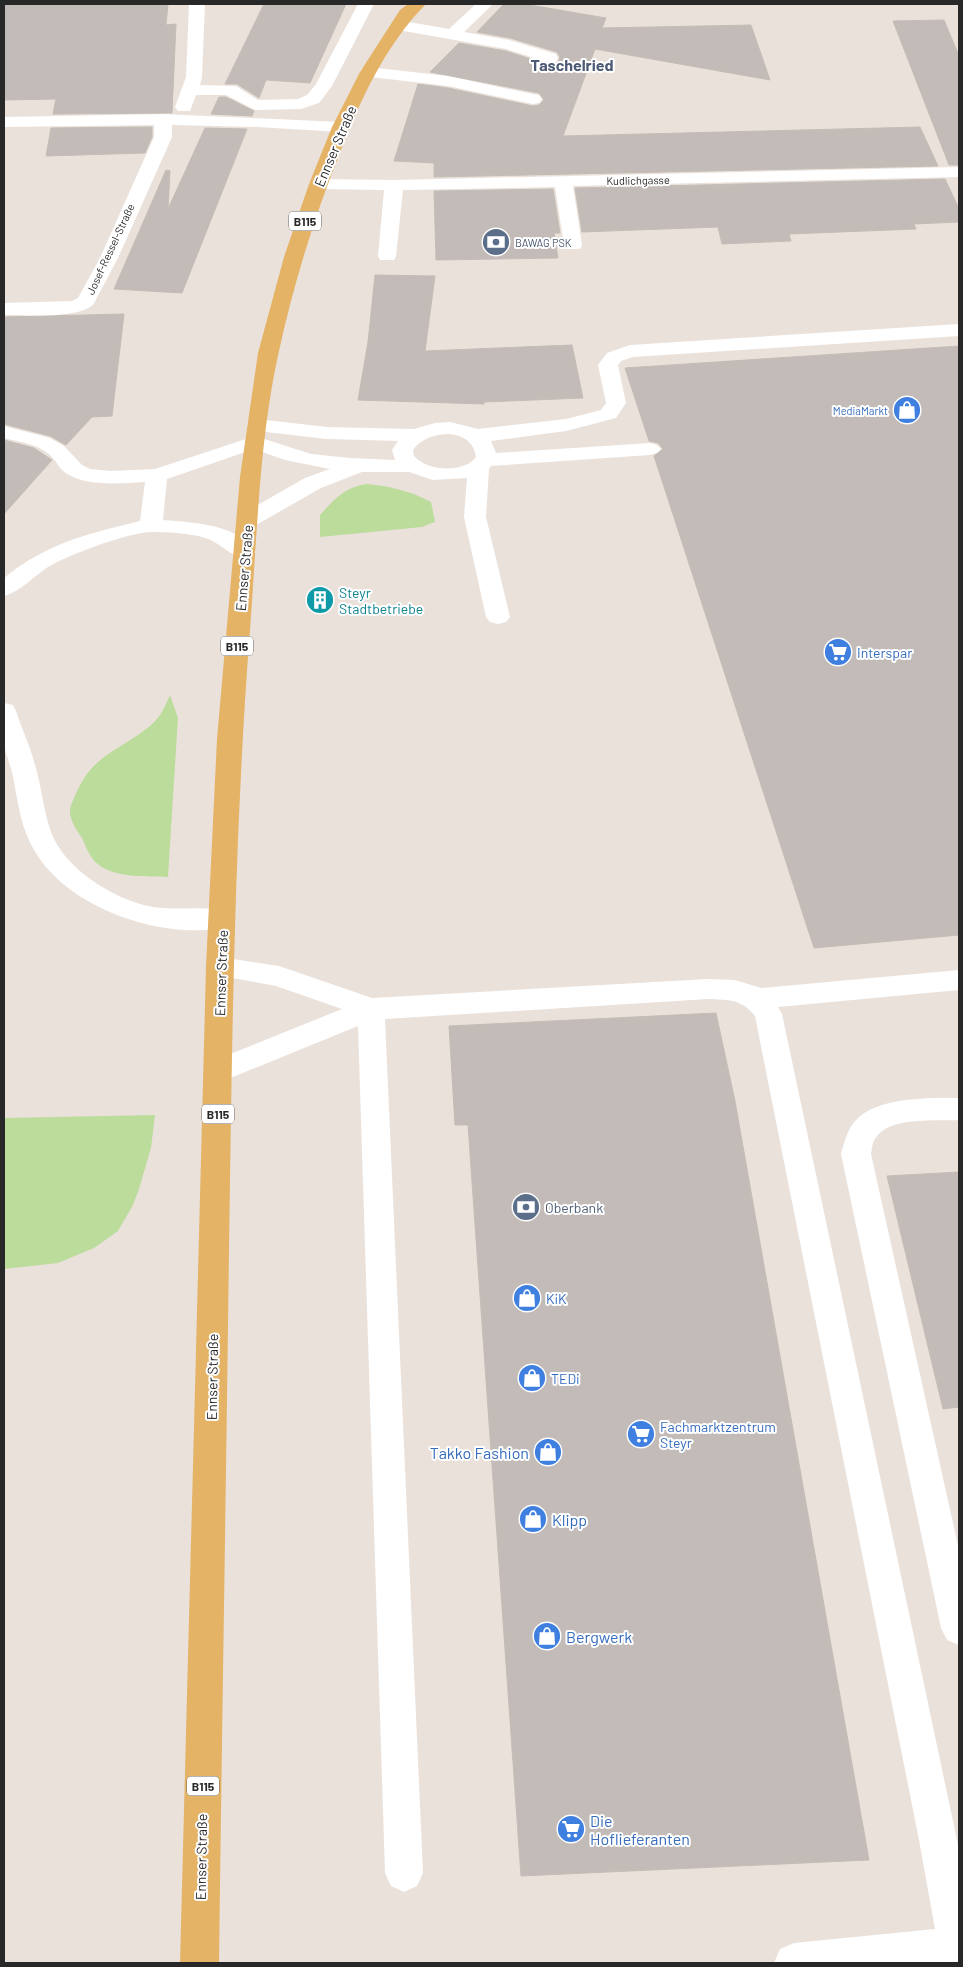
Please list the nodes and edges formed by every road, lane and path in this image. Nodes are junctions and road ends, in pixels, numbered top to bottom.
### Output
1 (197, 4) edge
2 (366, 4) edge
3 (484, 4) edge
4 (407, 11) edge
5 (452, 34) junction
6 (550, 58) dead end
7 (368, 72) junction
8 (191, 90) junction
9 (533, 99) dead end
10 (171, 120) junction
11 (4, 122) edge
12 (341, 127) junction
13 (959, 172) edge
14 (563, 181) junction
15 (318, 184) junction
16 (394, 185) junction
17 (573, 245) dead end
18 (388, 256) dead end
19 (4, 309) edge
20 (959, 330) edge
21 (4, 432) edge
22 (256, 433) junction
23 (416, 435) junction
24 (476, 436) junction
25 (650, 449) dead end
26 (481, 463) junction
27 (410, 466) junction
28 (356, 467) junction
29 (156, 475) junction
30 (434, 475) junction
31 (476, 508) junction
32 (248, 520) junction
33 (151, 525) junction
34 (245, 552) junction
35 (4, 589) edge
36 (498, 617) dead end
37 (4, 711) edge
38 (222, 919) junction
39 (220, 967) junction
40 (959, 980) edge
41 (759, 999) junction
42 (371, 1009) junction
43 (218, 1072) junction
44 (959, 1109) edge
45 (959, 1628) edge
46 (404, 1873) dead end
47 (958, 1946) edge
48 (199, 1963) edge
49 (794, 1963) edge

1 - 8 street, Josef-Ressel-Straße
2 - 8 street
3 - 5 street
4 - 5 street
4 - 7 main road, Ennser Straße / B115
5 - 6 street
7 - 9 street
7 - 12 main road, Ennser Straße / B115
8 - 10 street, Josef-Ressel-Straße
10 - 11 street
10 - 12 street
10 - 19 street, Josef-Ressel-Straße
12 - 15 main road, Ennser Straße / B115
13 - 14 street, Kudlichgasse
14 - 16 street, Kudlichgasse
14 - 17 street
15 - 16 street, Kudlichgasse
15 - 22 main road, Ennser Straße / B115
16 - 18 street
20 - 24 street
21 - 29 street
22 - 23 street
22 - 28 street
22 - 29 street
22 - 32 main road, Ennser Straße / B115
23 - 24 street
23 - 27 street
24 - 26 street
25 - 26 street
26 - 30 street
26 - 31 street
27 - 28 street
27 - 30 street
28 - 32 street
29 - 33 street
30 - 31 street
31 - 36 street
32 - 34 main road, Ennser Straße / B115
33 - 34 street
33 - 35 street
34 - 38 main road, Ennser Straße / B115
37 - 38 street
38 - 39 main road, Ennser Straße / B115
39 - 42 street
39 - 43 main road, Ennser Straße / B115
40 - 41 street
41 - 42 street
41 - 47 street
42 - 43 street
42 - 46 street
43 - 48 main road, Ennser Straße / B115
44 - 45 street
47 - 49 street

